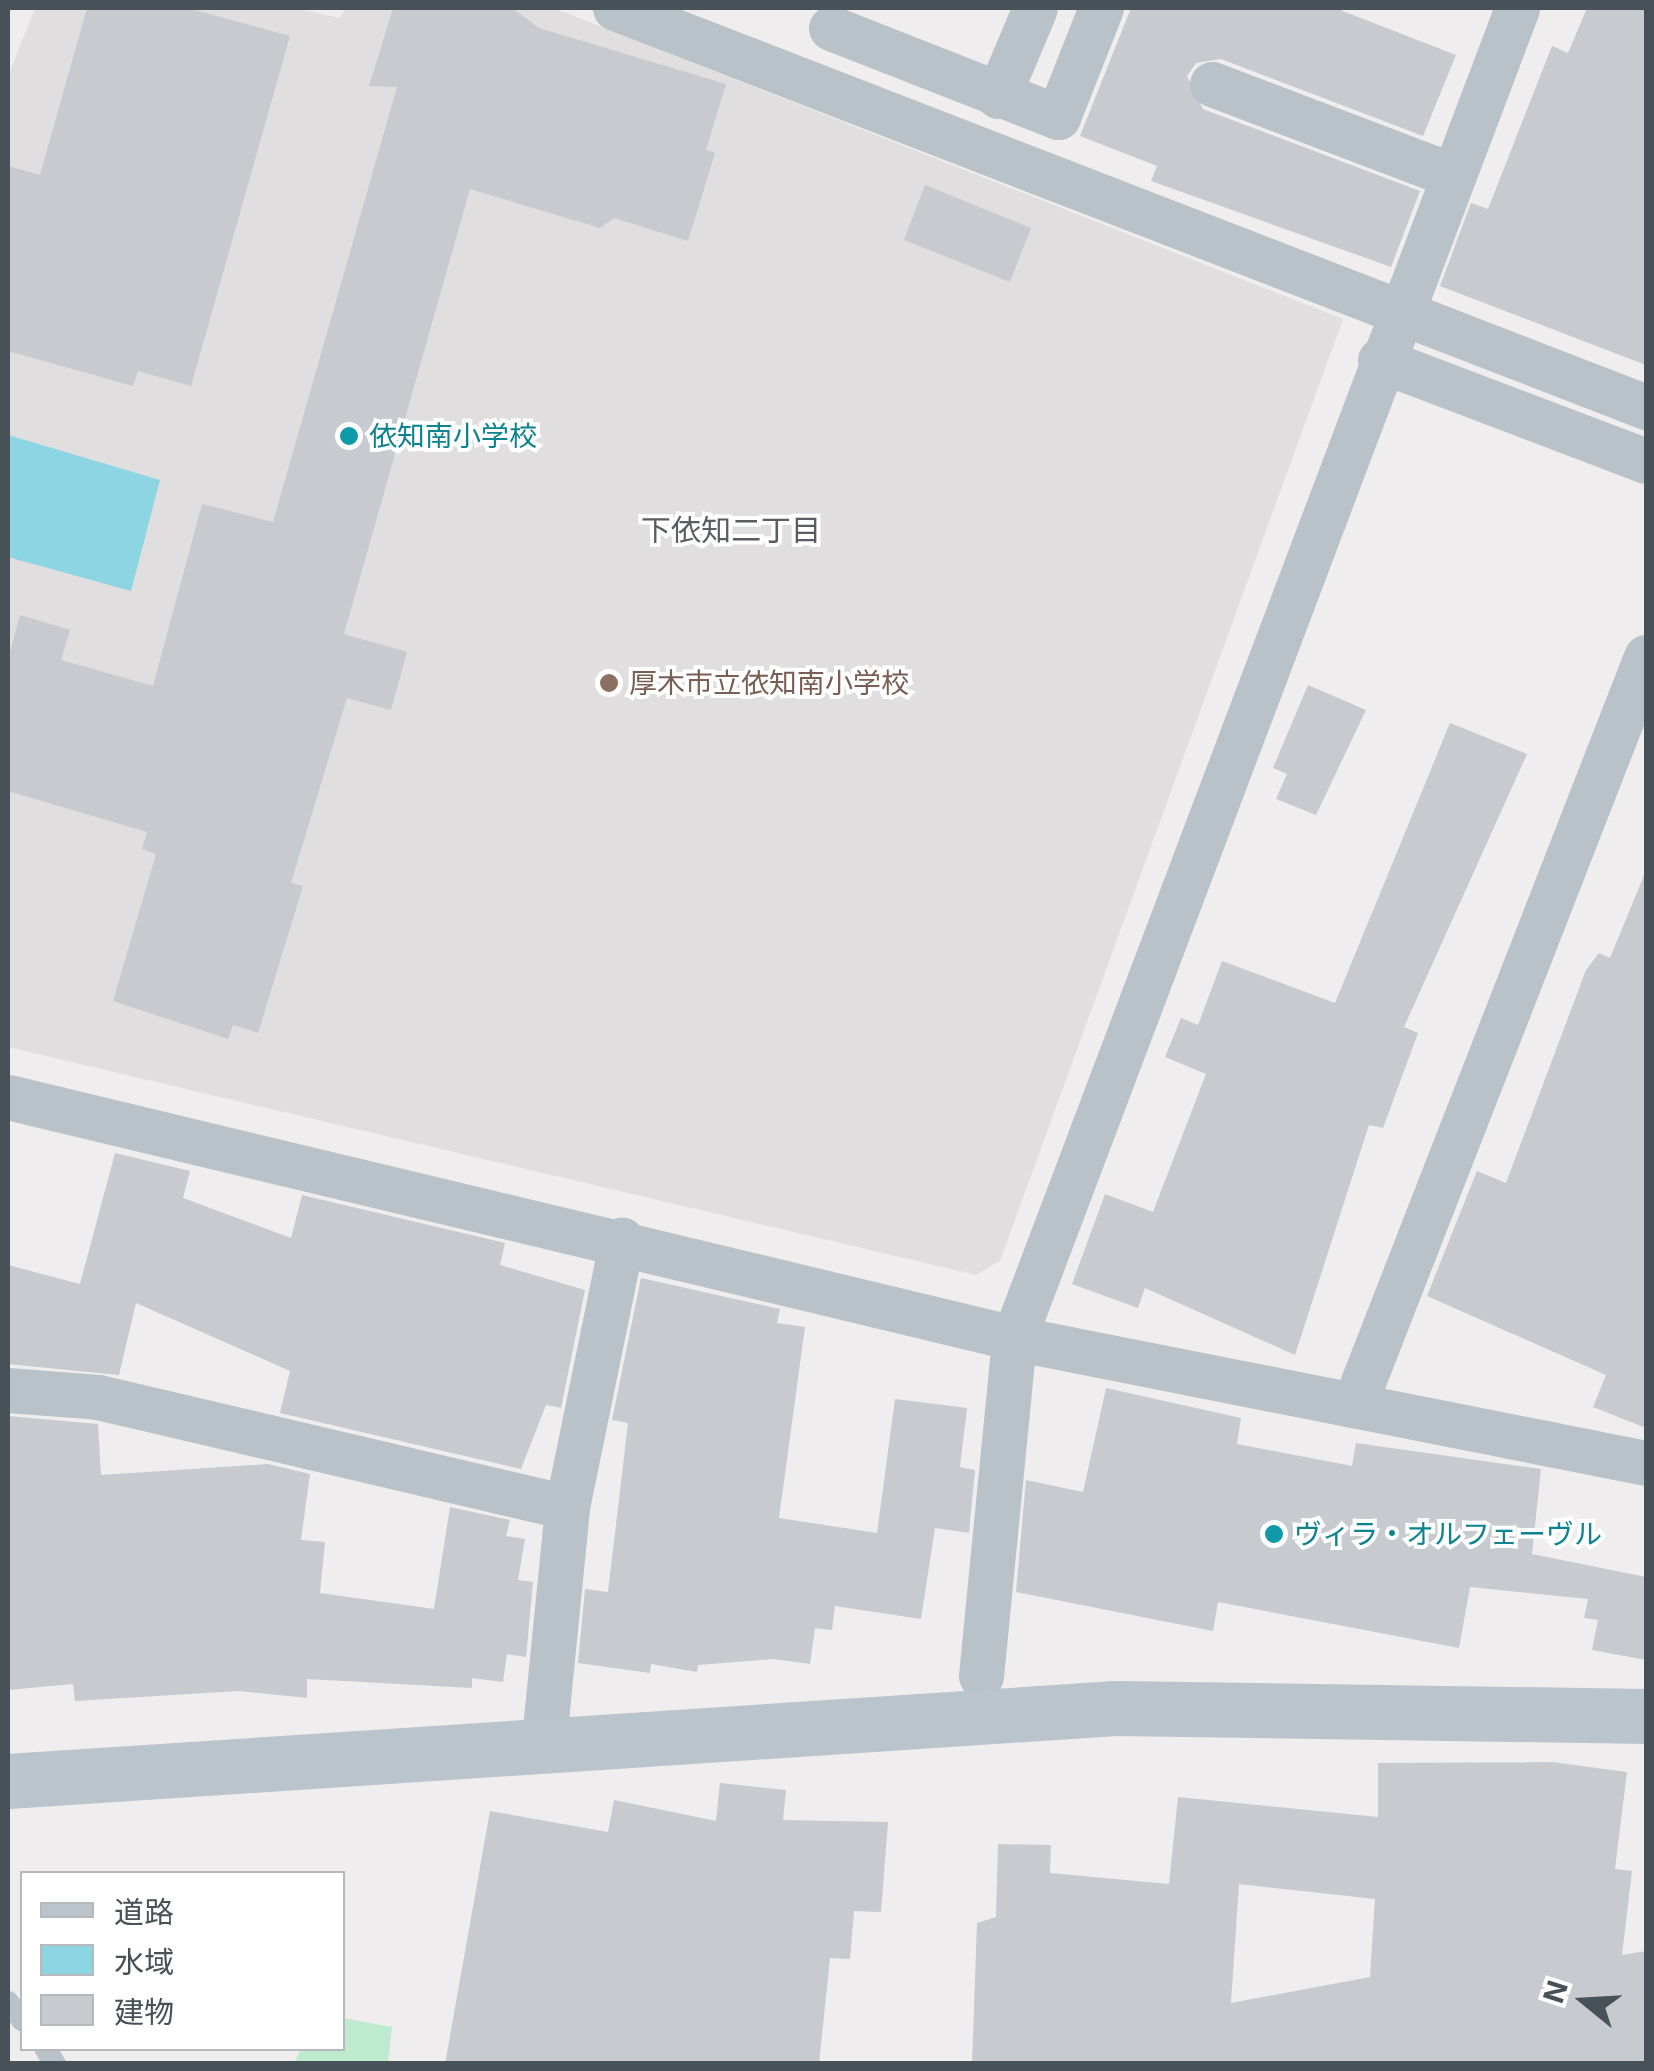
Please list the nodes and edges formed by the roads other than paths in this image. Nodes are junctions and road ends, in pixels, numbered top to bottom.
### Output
1 (615, 8) edge
2 (1035, 8) edge
3 (1101, 8) edge
4 (1517, 8) edge
5 (836, 18) edge
6 (1212, 84) dead end
7 (802, 95) junction
8 (998, 96) junction
9 (1449, 174) junction
10 (1399, 309) junction
11 (1380, 360) junction
12 (1646, 407) edge
13 (1646, 461) edge
14 (1646, 656) edge
15 (8, 1096) edge
16 (622, 1240) junction
17 (1014, 1338) junction
18 (8, 1390) edge
19 (1354, 1406) junction
20 (1646, 1463) edge
21 (566, 1508) junction
22 (981, 1676) dead end
23 (1646, 1716) edge
24 (544, 1739) junction
25 (8, 1781) edge

1 - 7 street
2 - 8 street
3 - 8 street
4 - 9 street
5 - 7 street
5 - 8 street
6 - 9 street
7 - 10 street
9 - 10 street
10 - 11 street
10 - 12 street
11 - 13 street
11 - 17 street
14 - 19 street
15 - 16 street
16 - 17 street
16 - 21 street
17 - 19 street
17 - 22 street
18 - 21 street
19 - 20 street
21 - 24 street
23 - 24 street
24 - 25 street

